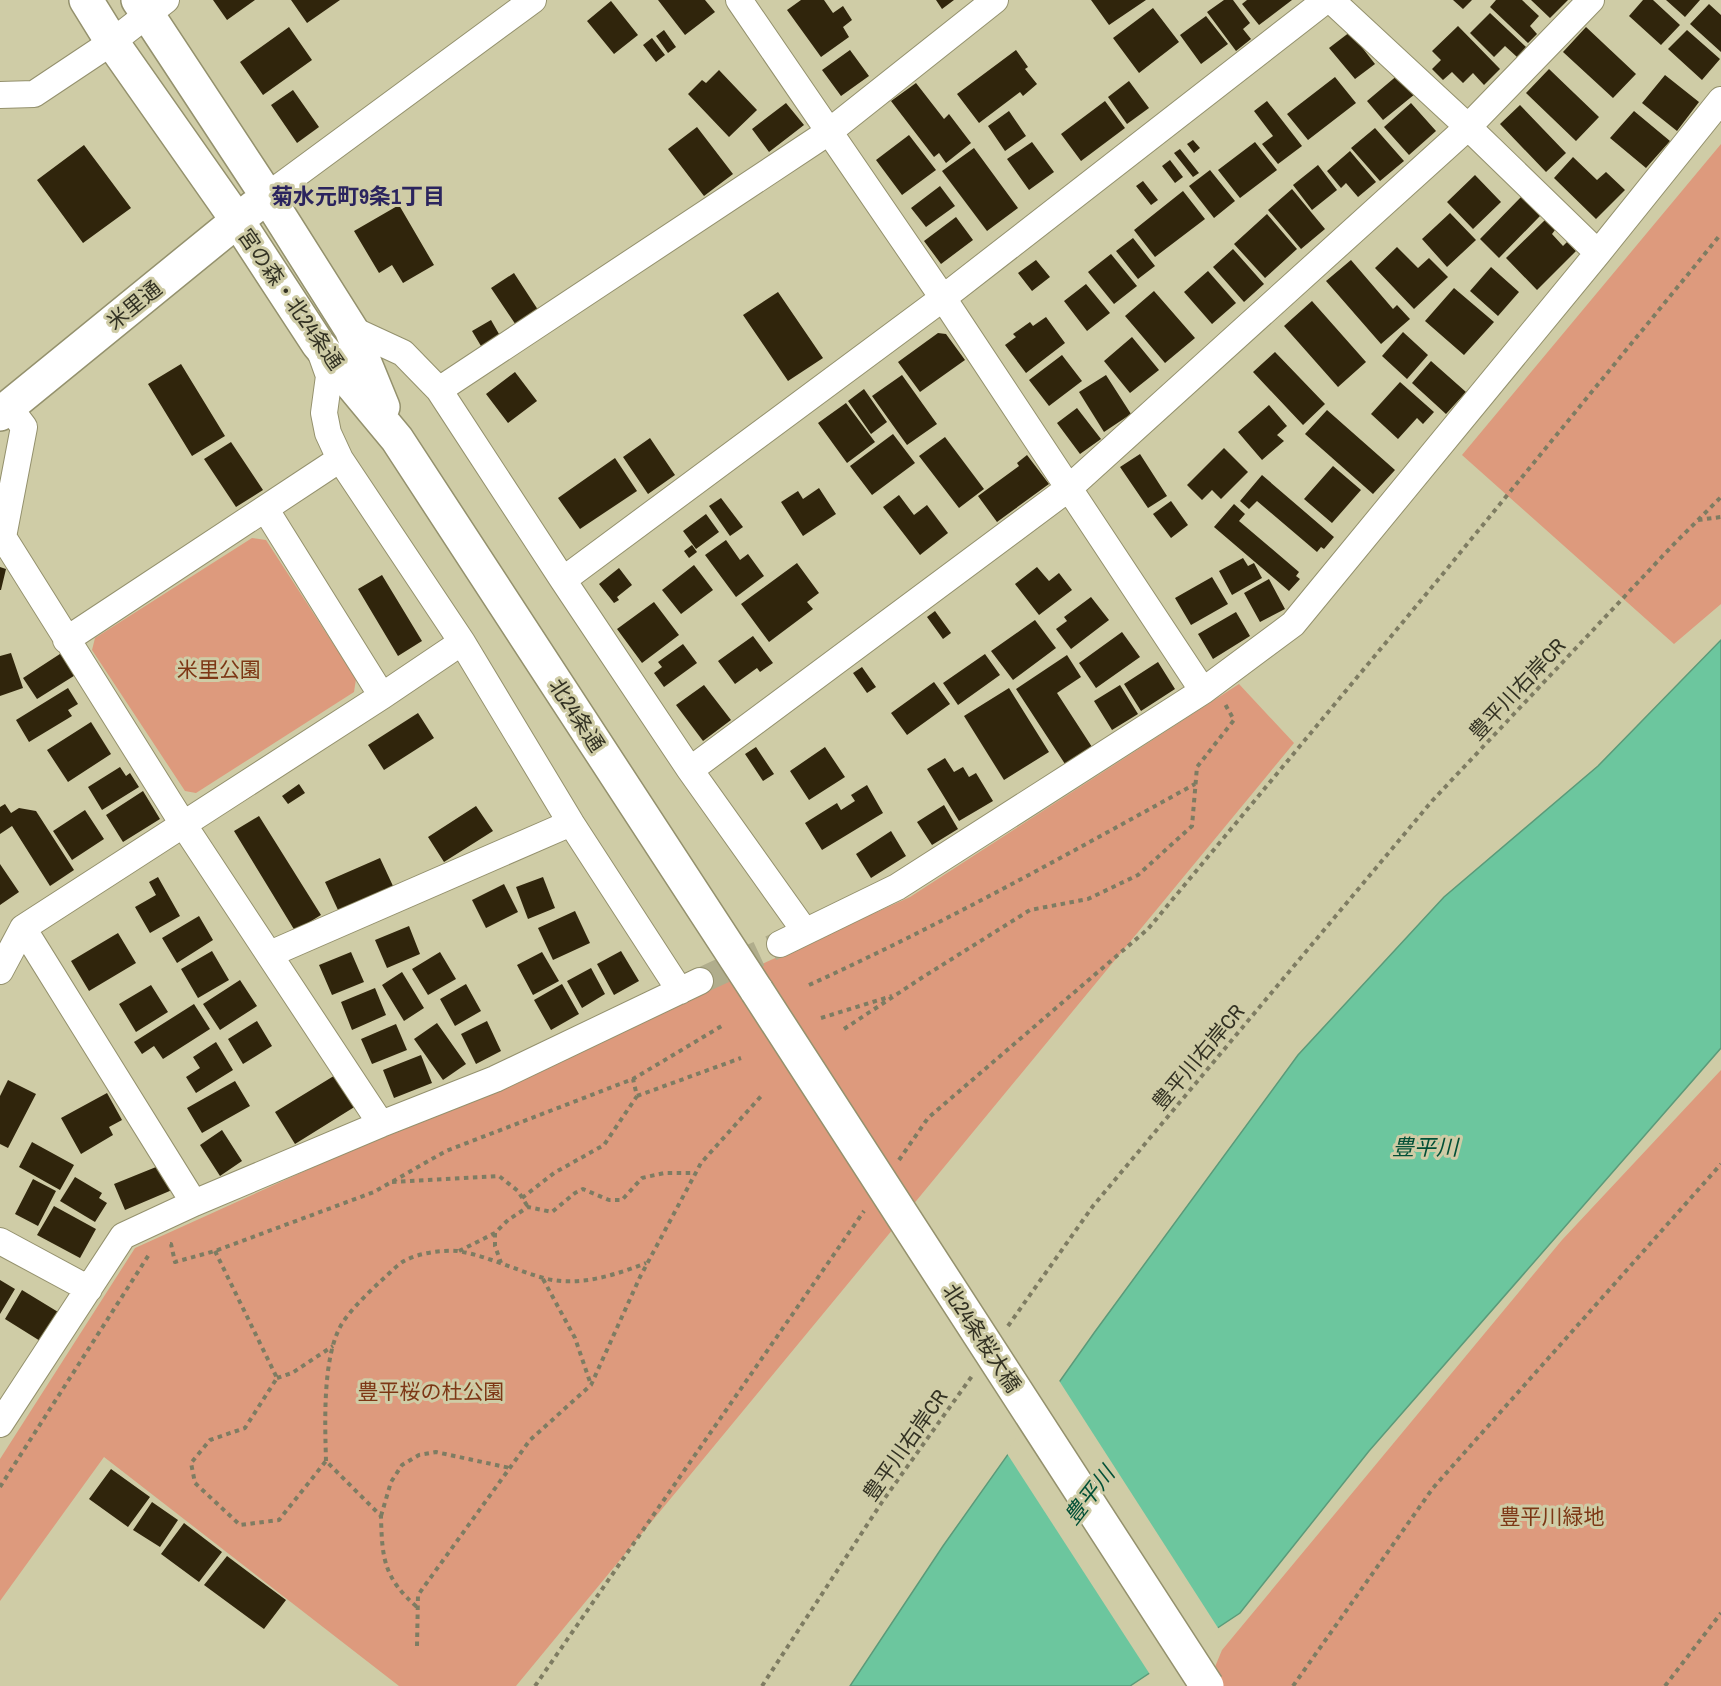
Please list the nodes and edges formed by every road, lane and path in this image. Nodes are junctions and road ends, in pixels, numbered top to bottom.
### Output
1 (86, 0) edge
2 (533, 0) edge
3 (739, 0) edge
4 (995, 0) edge
5 (1326, 0) edge
6 (1331, 0) edge
7 (1592, 0) edge
8 (151, 5) edge
9 (112, 42) junction
10 (0, 95) edge
11 (1721, 100) edge
12 (1468, 127) junction
13 (830, 131) junction
14 (267, 196) junction
15 (237, 220) junction
16 (1721, 234) edge
17 (1598, 253) junction
18 (943, 298) junction
19 (351, 329) junction
20 (318, 344) junction
21 (439, 390) junction
22 (4, 411) edge
23 (397, 439) junction
24 (340, 459) junction
25 (1069, 488) junction
26 (1721, 497) edge
27 (266, 510) junction
28 (1721, 517) edge
29 (1698, 520) junction
30 (562, 580) junction
31 (66, 639) junction
32 (462, 642) junction
33 (1208, 687) junction
34 (382, 696) junction
35 (690, 770) junction
36 (1196, 784) junction
37 (571, 823) junction
38 (183, 824) junction
39 (23, 928) junction
40 (804, 930) junction
41 (780, 944) tunnel mouth
42 (270, 954) junction
43 (0, 971) edge
44 (809, 985) dead end
45 (758, 991) joint
46 (896, 994) junction
47 (821, 1018) dead end
48 (725, 1024) dead end
49 (844, 1029) dead end
50 (741, 1058) dead end
51 (633, 1079) junction
52 (763, 1094) dead end
53 (637, 1096) junction
54 (381, 1124) junction
55 (1721, 1164) edge
56 (894, 1167) dead end
57 (696, 1173) junction
58 (391, 1182) junction
59 (522, 1198) junction
60 (194, 1203) junction
61 (528, 1206) junction
62 (867, 1206) dead end
63 (495, 1233) junction
64 (0, 1241) edge
65 (162, 1246) dead end
66 (154, 1248) dead end
67 (215, 1251) junction
68 (458, 1251) junction
69 (501, 1263) junction
70 (648, 1263) junction
71 (543, 1278) junction
72 (89, 1289) junction
73 (1005, 1330) dead end
74 (333, 1346) junction
75 (977, 1369) dead end
76 (277, 1378) junction
77 (591, 1384) junction
78 (0, 1424) edge
79 (326, 1461) junction
80 (510, 1468) junction
81 (0, 1487) edge
82 (381, 1516) junction
83 (417, 1608) junction
84 (1721, 1613) edge
85 (417, 1646) dead end
86 (535, 1686) edge
87 (762, 1686) edge
88 (1207, 1686) edge
89 (1293, 1686) edge
90 (1665, 1686) edge

1 - 9 street, 宮の森・北24条通
2 - 14 street
3 - 13 street
4 - 13 street
5 - 18 street
6 - 12 street
7 - 12 street
8 - 9 street
8 - 14 street, 宮の森・北24条通
9 - 10 street
9 - 15 street, 宮の森・北24条通
11 - 17 street
12 - 17 street
12 - 25 street
13 - 18 street
13 - 21 street
14 - 15 street, 米里通
14 - 19 street, 宮の森・北24条通
15 - 20 street, 宮の森・北24条通
15 - 22 street, 米里通
16 - 56 path
17 - 33 street
18 - 25 street
18 - 30 street
19 - 21 street
19 - 23 street, 宮の森・北24条通
20 - 23 street, 宮の森・北24条通
20 - 24 street
21 - 30 street
22 - 31 street
23 - 45 street, 北24条通
24 - 27 street
24 - 32 street
25 - 33 street
25 - 35 street
26 - 29 path, 豊平川右岸CR
27 - 31 street
27 - 34 street
28 - 29 path
29 - 73 path, 豊平川右岸CR
30 - 35 street
31 - 38 street
32 - 34 street
32 - 37 street
33 - 36 path
33 - 40 street
34 - 38 street
35 - 40 street
36 - 44 path
36 - 46 path
37 - 42 street
37 - 54 street
38 - 39 street
38 - 42 street
39 - 43 street
39 - 60 street
40 - 41 street
42 - 54 street
45 - 88 street, 北24条桜大橋, bridge
46 - 47 path
46 - 49 path
48 - 51 path
50 - 53 path
51 - 53 path
51 - 58 path
52 - 57 path
53 - 59 path
54 - 60 street
55 - 89 path
57 - 61 path
57 - 70 path
58 - 59 path
58 - 67 path
59 - 61 path
60 - 72 street
61 - 63 path
62 - 86 path
63 - 68 path
63 - 69 path
64 - 72 street
65 - 67 path
66 - 81 path
67 - 76 path
68 - 69 path
68 - 74 path
69 - 71 path
70 - 71 path
70 - 77 path
71 - 77 path
72 - 78 street
74 - 76 path
74 - 79 path
75 - 87 path, 豊平川右岸CR
76 - 79 path
77 - 80 path
79 - 82 path
80 - 82 path
80 - 83 path
82 - 83 path
83 - 85 path
84 - 90 path

